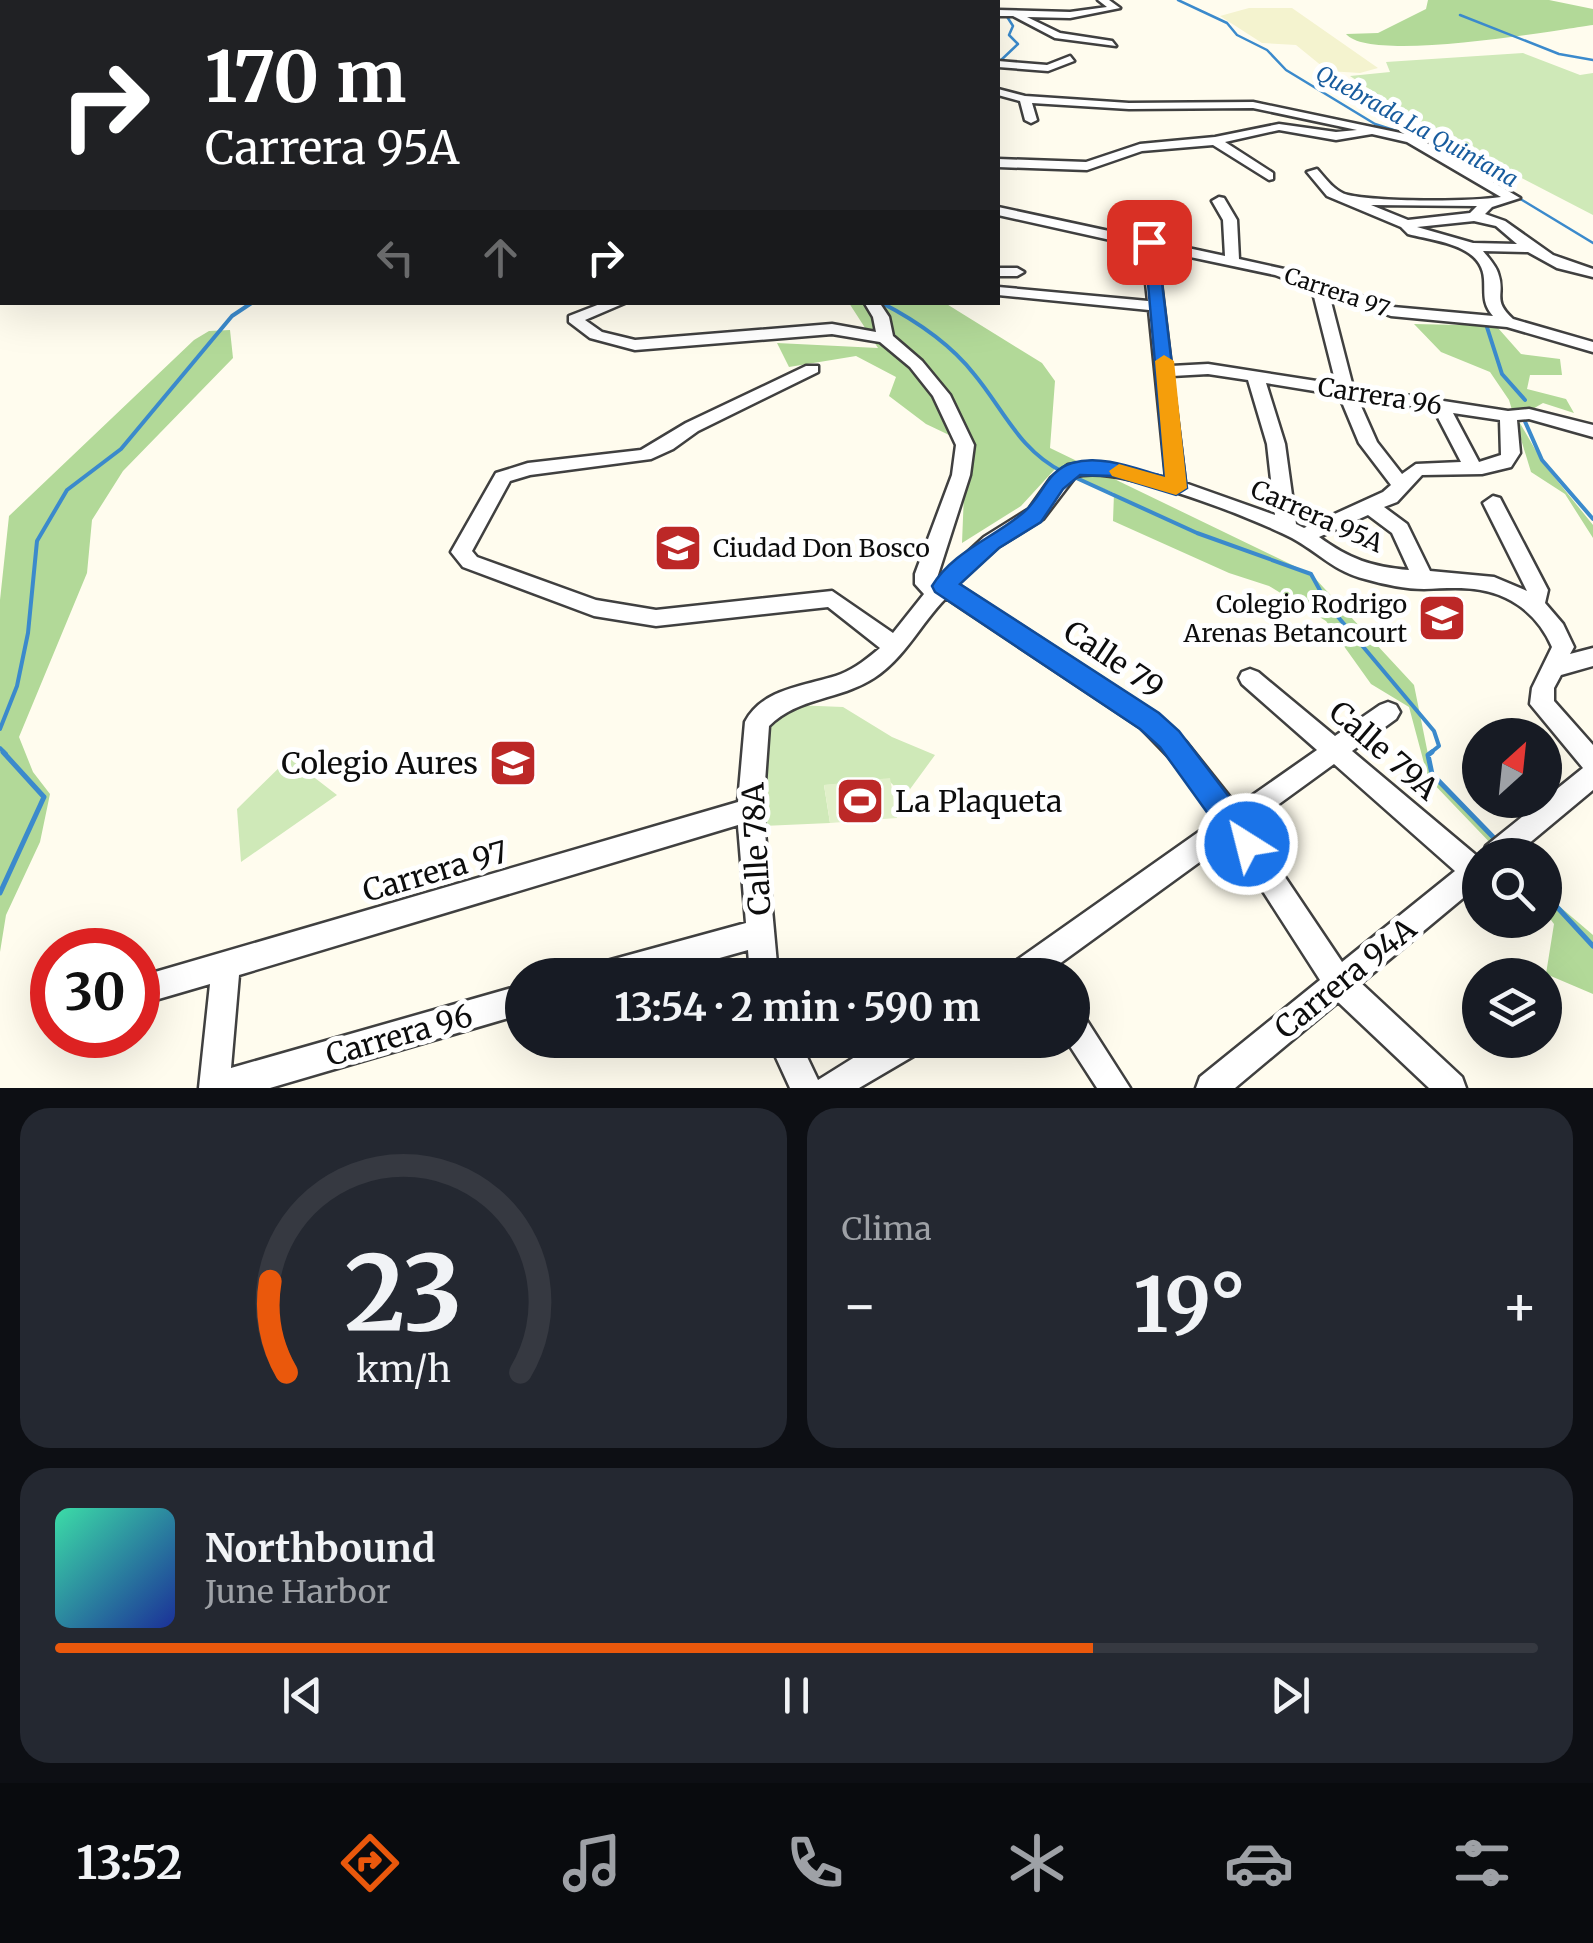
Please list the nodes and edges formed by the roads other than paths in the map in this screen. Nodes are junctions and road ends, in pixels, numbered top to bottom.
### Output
1 (1103, 0) edge
2 (1002, 12) edge
3 (1112, 44) dead end
4 (1070, 59) dead end
5 (1000, 64) edge
6 (1000, 93) edge
7 (1025, 99) junction
8 (1031, 120) dead end
9 (1367, 129) junction
10 (1215, 142) junction
11 (1000, 163) edge
12 (1313, 172) dead end
13 (1269, 176) dead end
14 (1350, 199) junction
15 (1218, 201) dead end
16 (1496, 202) junction
17 (1000, 211) edge
18 (1474, 217) junction
19 (1406, 224) junction
20 (1149, 242) junction
21 (1473, 247) junction
22 (1530, 248) junction
23 (1232, 260) junction
24 (1000, 272) edge
25 (1017, 272) dead end
26 (1593, 273) edge
27 (1318, 286) junction
28 (1000, 291) edge
29 (612, 305) edge
30 (873, 305) edge
31 (1158, 306) junction
32 (1508, 322) junction
33 (885, 338) junction
34 (1591, 349) edge
35 (812, 369) dead end
36 (1166, 371) junction
37 (1255, 376) junction
38 (1348, 392) junction
39 (1441, 406) junction
40 (1508, 416) junction
41 (1593, 431) edge
42 (1473, 468) junction
43 (1401, 484) junction
44 (1176, 488) junction
45 (1492, 504) dead end
46 (1368, 505) junction
47 (1295, 531) junction
48 (1424, 581) junction
49 (940, 589) junction
50 (1534, 605) junction
51 (894, 646) junction
52 (1593, 657) edge
53 (1554, 668) junction
54 (1250, 678) dead end
55 (1388, 712) dead end
56 (756, 722) joint
57 (1336, 750) junction
58 (1593, 762) edge
59 (1593, 775) edge
60 (750, 810) junction
61 (1233, 824) junction
62 (1515, 838) edge
63 (1462, 848) edge
64 (1462, 881) edge
65 (761, 933) junction
66 (669, 958) edge
67 (763, 958) edge
68 (1051, 958) edge
69 (226, 966) junction
70 (1340, 982) junction
71 (160, 986) edge
72 (505, 1005) edge
73 (1090, 1050) edge
74 (792, 1058) edge
75 (881, 1058) edge
76 (216, 1088) edge
77 (806, 1088) edge
78 (830, 1088) edge
79 (1115, 1088) edge
80 (1211, 1088) edge
81 (1451, 1088) edge

1 - 2 street
2 - 3 street
4 - 5 street
6 - 7 street
7 - 8 street
7 - 9 street
9 - 10 street
9 - 16 street
10 - 11 street
10 - 13 street
12 - 14 street
14 - 16 street
14 - 19 street
15 - 23 street
16 - 18 street
17 - 20 street, Carrera 97
18 - 19 street
18 - 22 street
19 - 21 street
20 - 23 street, Carrera 97
20 - 31 street
21 - 22 street
21 - 32 street
22 - 26 street
23 - 27 street, Carrera 97
24 - 25 street
27 - 32 street, Carrera 97
27 - 38 street
28 - 31 street
29 - 33 street
30 - 33 street
31 - 36 street
32 - 34 street, Carrera 97
33 - 49 street
35 - 51 street
36 - 37 street, Carrera 96
36 - 44 street
37 - 38 street, Carrera 96
37 - 47 street
38 - 39 street, Carrera 96
38 - 43 street
39 - 40 street, Carrera 96
39 - 42 street
40 - 41 street, Carrera 96
40 - 42 street
42 - 43 street
43 - 46 street
44 - 47 street, Carrera 95A
44 - 49 street, Carrera 95A
45 - 50 street
46 - 47 street
46 - 48 street
47 - 48 street, Carrera 95A
48 - 50 street, Carrera 95A
49 - 51 street, Carrera 95A
49 - 61 street, Calle 79
50 - 53 street
51 - 56 street, Carrera 95A
52 - 53 street
53 - 58 street
54 - 57 street, Calle 79A
55 - 57 street
56 - 60 street, Calle 78A
57 - 61 street
57 - 63 street, Calle 79A
59 - 62 street, Carrera 94A
60 - 65 street, Calle 78A
60 - 69 street, Carrera 97
61 - 68 street
61 - 70 street, Calle 79
64 - 70 street, Carrera 94A
65 - 66 street
65 - 67 street, Calle 78A
69 - 71 street, Carrera 97
69 - 76 street
70 - 80 street, Carrera 94A
70 - 81 street, Calle 79
72 - 76 street, Carrera 96
73 - 79 street
74 - 77 street
75 - 78 street

